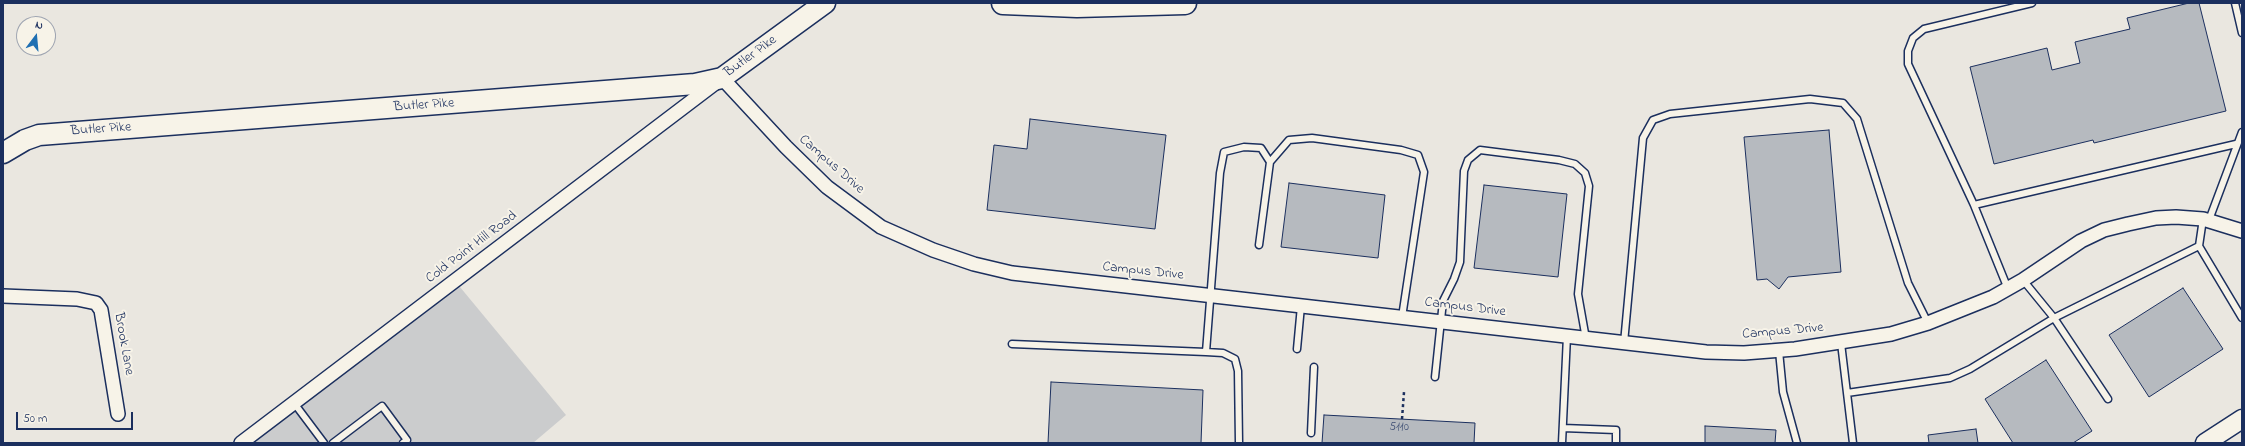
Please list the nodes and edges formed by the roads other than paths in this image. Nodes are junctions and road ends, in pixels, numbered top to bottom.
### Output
1 (825, 3) edge
2 (1003, 3) edge
3 (1185, 3) edge
4 (2032, 3) edge
5 (2235, 3) edge
6 (2242, 33) edge
7 (722, 78) junction
8 (2242, 132) edge
9 (2236, 144) junction
10 (3, 153) edge
11 (1270, 162) junction
12 (1974, 205) junction
13 (2206, 220) junction
14 (2242, 231) edge
15 (1260, 245) dead end
16 (2199, 246) junction
17 (2023, 280) junction
18 (2008, 289) junction
19 (3, 296) edge
20 (1211, 296) junction
21 (1301, 306) junction
22 (1402, 317) junction
23 (2054, 318) junction
24 (2242, 318) edge
25 (1442, 322) junction
26 (1928, 323) junction
27 (1567, 336) junction
28 (1586, 339) junction
29 (1624, 343) junction
30 (1841, 343) junction
31 (1012, 344) dead end
32 (1297, 349) dead end
33 (1779, 351) junction
34 (1206, 352) junction
35 (1314, 367) dead end
36 (1436, 377) dead end
37 (1847, 393) junction
38 (2108, 399) dead end
39 (294, 404) junction
40 (118, 414) dead end
41 (2242, 419) edge
42 (1563, 428) junction
43 (1311, 433) dead end
44 (241, 443) edge
45 (324, 443) edge
46 (333, 443) edge
47 (403, 443) edge
48 (1239, 443) edge
49 (1562, 443) edge
50 (1616, 443) edge
51 (1797, 443) edge
52 (1853, 443) edge
53 (2205, 443) edge

1 - 7 main road, Butler Pike
2 - 3 highway
4 - 12 lane
5 - 6 lane
7 - 10 main road, Butler Pike
7 - 20 street, Campus Drive
7 - 39 street, Cold Point Hill Road
8 - 9 lane
9 - 12 lane
9 - 13 lane
11 - 15 lane
11 - 20 lane
11 - 22 lane
12 - 18 lane
13 - 14 street, Campus Drive
13 - 16 lane
13 - 17 street, Campus Drive
16 - 23 lane
16 - 24 lane
17 - 18 street, Campus Drive
17 - 23 lane
18 - 26 street, Campus Drive
19 - 40 street, Brook Lane
20 - 21 street, Campus Drive
20 - 34 lane
21 - 22 street, Campus Drive
21 - 32 lane
22 - 25 street, Campus Drive
23 - 37 lane
23 - 38 lane
25 - 27 street, Campus Drive
25 - 28 lane
25 - 36 lane
26 - 29 lane
26 - 30 street, Campus Drive
27 - 28 street, Campus Drive
27 - 42 lane
28 - 29 street, Campus Drive
29 - 33 street, Campus Drive
30 - 33 street, Campus Drive
30 - 37 lane
31 - 34 lane
33 - 51 lane
34 - 48 lane
35 - 43 lane
37 - 52 lane
39 - 44 street, Cold Point Hill Road
39 - 45 lane
41 - 53 street
42 - 49 lane
42 - 50 lane
46 - 47 lane

